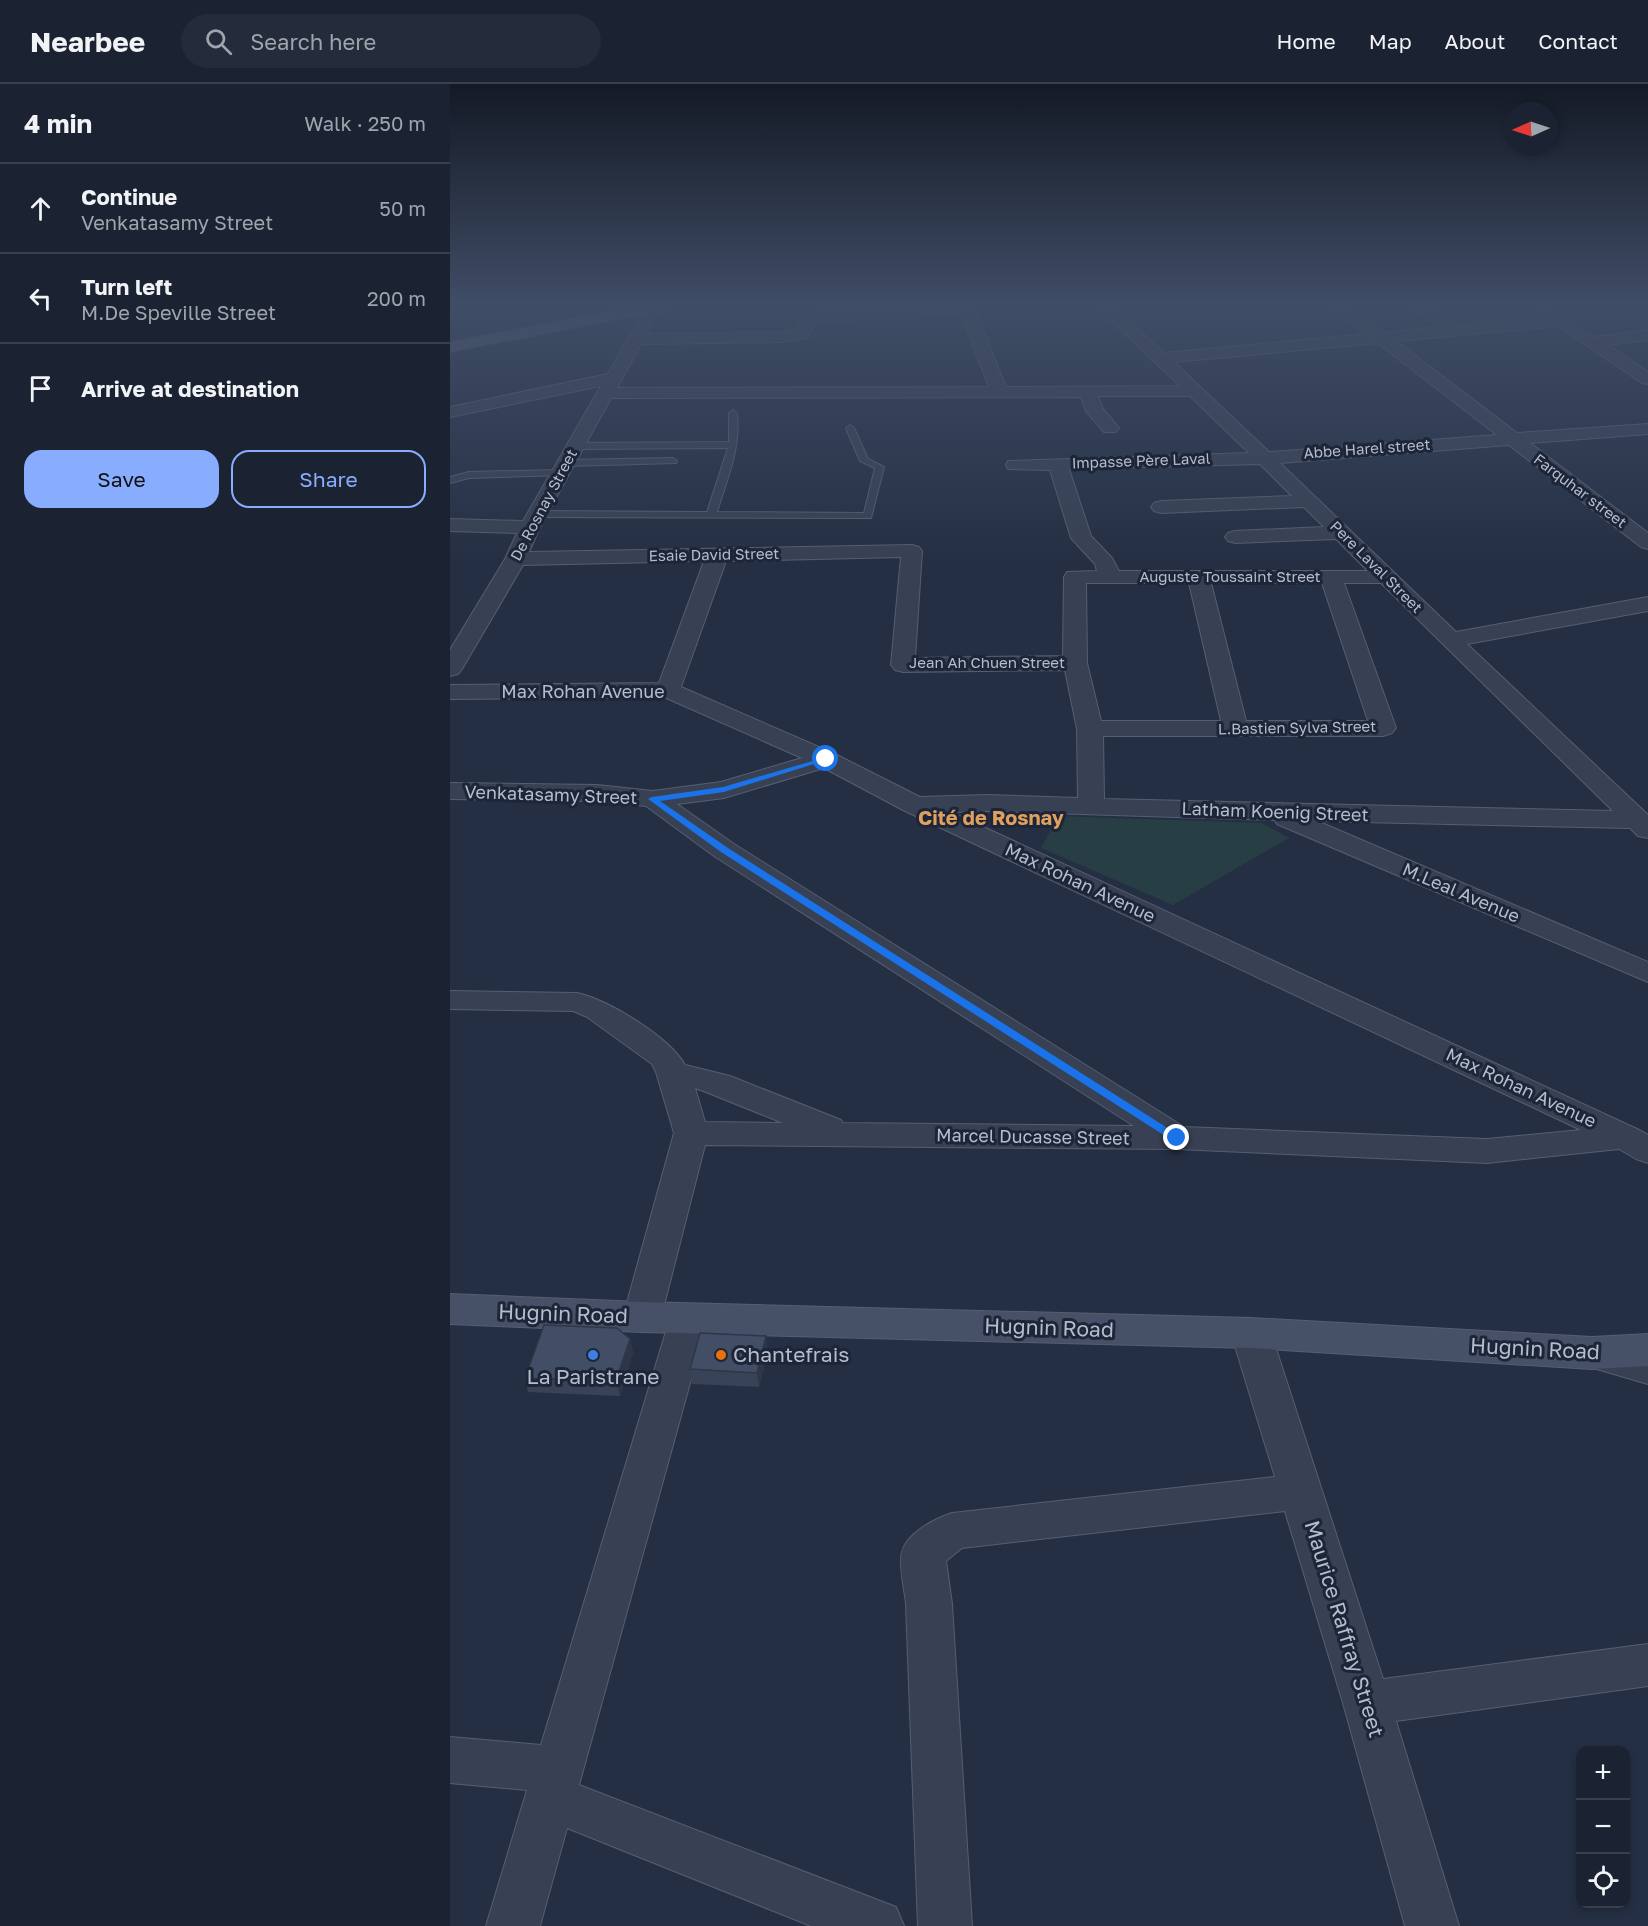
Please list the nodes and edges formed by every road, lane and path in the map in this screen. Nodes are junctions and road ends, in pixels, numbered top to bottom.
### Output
1 (579, 391) edge
2 (606, 391) edge
3 (932, 391) edge
4 (1087, 391) junction
5 (1196, 391) joint
6 (1450, 391) edge
7 (1000, 392) joint
8 (450, 412) edge
9 (732, 413) dead end
10 (850, 428) dead end
11 (1110, 429) dead end
12 (1648, 429) edge
13 (1512, 439) junction
14 (733, 445) junction
15 (1266, 458) junction
16 (567, 461) junction
17 (673, 461) dead end
18 (1058, 464) junction
19 (1015, 465) dead end
20 (450, 480) edge
21 (1309, 501) junction
22 (1161, 507) dead end
23 (711, 515) junction
24 (534, 520) junction
25 (450, 525) edge
26 (1341, 533) junction
27 (1235, 537) dead end
28 (1648, 543) edge
29 (912, 551) joint
30 (717, 556) junction
31 (516, 559) junction
32 (1110, 577) junction
33 (1330, 577) junction
34 (1385, 577) junction
35 (1199, 578) junction
36 (1648, 604) edge
37 (1451, 640) junction
38 (1075, 663) junction
39 (450, 669) edge
40 (668, 690) junction
41 (450, 692) edge
42 (1090, 729) junction
43 (1235, 729) junction
44 (826, 759) junction
45 (450, 791) edge
46 (652, 799) junction
47 (914, 805) junction
48 (1092, 806) junction
49 (1273, 812) junction
50 (1638, 812) edge
51 (1648, 973) edge
52 (450, 1000) edge
53 (669, 1065) junction
54 (691, 1133) junction
55 (847, 1135) junction
56 (1177, 1138) junction
57 (1637, 1144) edge
58 (450, 1309) edge
59 (642, 1317) junction
60 (689, 1318) junction
61 (1251, 1333) junction
62 (1648, 1350) edge
63 (1592, 1353) junction
64 (1648, 1369) edge
65 (1301, 1492) junction
66 (1648, 1665) edge
67 (1367, 1703) junction
68 (450, 1760) edge
69 (555, 1784) junction
70 (513, 1926) edge
71 (877, 1926) edge
72 (945, 1926) edge
73 (1432, 1926) edge

1 - 8 street
2 - 16 street, De Rosnay Street
3 - 7 street
4 - 5 street
4 - 7 street
4 - 11 street
5 - 15 street, Pere Laval Street
6 - 13 street, Farquhar street
9 - 14 lane
10 - 23 lane
12 - 13 street, Abbe Harel street
13 - 15 street, Abbe Harel street
13 - 28 street, Farquhar street
14 - 16 lane
14 - 23 lane
15 - 18 street, Impasse Père Laval
15 - 21 street, Pere Laval Street
16 - 17 lane
16 - 20 lane
16 - 24 street, De Rosnay Street
18 - 19 street, Impasse Père Laval
18 - 32 street
21 - 22 street
21 - 26 street, Pere Laval Street
23 - 24 lane
24 - 25 street
24 - 31 street, De Rosnay Street
26 - 27 street
26 - 34 street, Pere Laval Street
29 - 30 street, Esaie David Street
29 - 38 street, Jean Ah Chuen Street
30 - 31 street, Esaie David Street
30 - 40 street
31 - 39 street, De Rosnay Street
32 - 35 street, Auguste Toussaint Street
32 - 38 street, Auguste Toussaint Street
33 - 34 street, Auguste Toussaint Street
33 - 35 street, Auguste Toussaint Street
33 - 43 street, L.Bastien Sylva Street
34 - 37 street, Pere Laval Street
35 - 43 street
36 - 37 street
37 - 50 street, Pere Laval Street
38 - 42 street
40 - 41 street, Max Rohan Avenue
40 - 44 street, Max Rohan Avenue
42 - 43 street, L.Bastien Sylva Street
42 - 48 street
44 - 46 street, Venkatasamy Street
44 - 47 street, Max Rohan Avenue
45 - 46 street, Venkatasamy Street
46 - 56 street
47 - 48 street, Latham Koenig Street
47 - 57 street, Max Rohan Avenue
48 - 49 street, Latham Koenig Street
49 - 50 street, Latham Koenig Street
49 - 51 street, M.Leal Avenue
52 - 53 street
53 - 54 street
53 - 55 street
54 - 55 street, Marcel Ducasse Street
54 - 59 street
55 - 56 street, Marcel Ducasse Street
56 - 57 street, Marcel Ducasse Street
58 - 59 main road, Hugnin Road
59 - 60 main road, Hugnin Road
60 - 61 main road, Hugnin Road
60 - 69 street
61 - 63 main road, Hugnin Road
61 - 65 street, Maurice Raffray Street
62 - 63 main road, Hugnin Road
63 - 64 street
65 - 67 street, Maurice Raffray Street
65 - 72 street
66 - 67 street
67 - 73 street, Maurice Raffray Street
68 - 69 street
69 - 70 street
69 - 71 street

